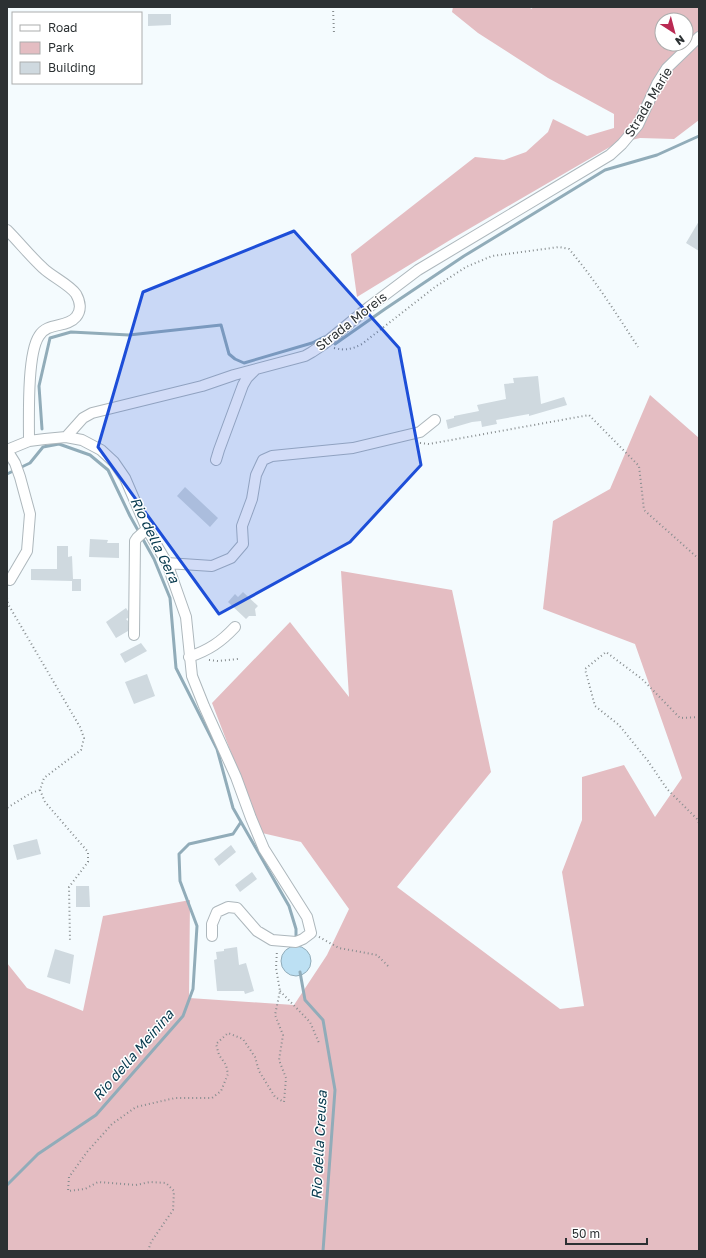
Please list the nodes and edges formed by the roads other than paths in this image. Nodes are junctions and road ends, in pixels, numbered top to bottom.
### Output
1 (699, 37) edge
2 (554, 189) joint
3 (7, 230) edge
4 (255, 370) junction
5 (436, 420) dead end
6 (66, 437) junction
7 (29, 441) junction
8 (216, 460) dead end
9 (142, 533) junction
10 (167, 563) junction
11 (10, 580) dead end
12 (235, 627) dead end
13 (134, 634) dead end
14 (190, 658) junction
15 (212, 936) dead end

1 - 2 street, Strada Marie
2 - 4 street, Strada Moreis
3 - 7 street
4 - 6 street, Strada Moreis
4 - 8 street
5 - 10 street
6 - 7 street
6 - 9 street
7 - 11 street
9 - 10 street
9 - 13 street
10 - 14 street
12 - 14 street
14 - 15 street

